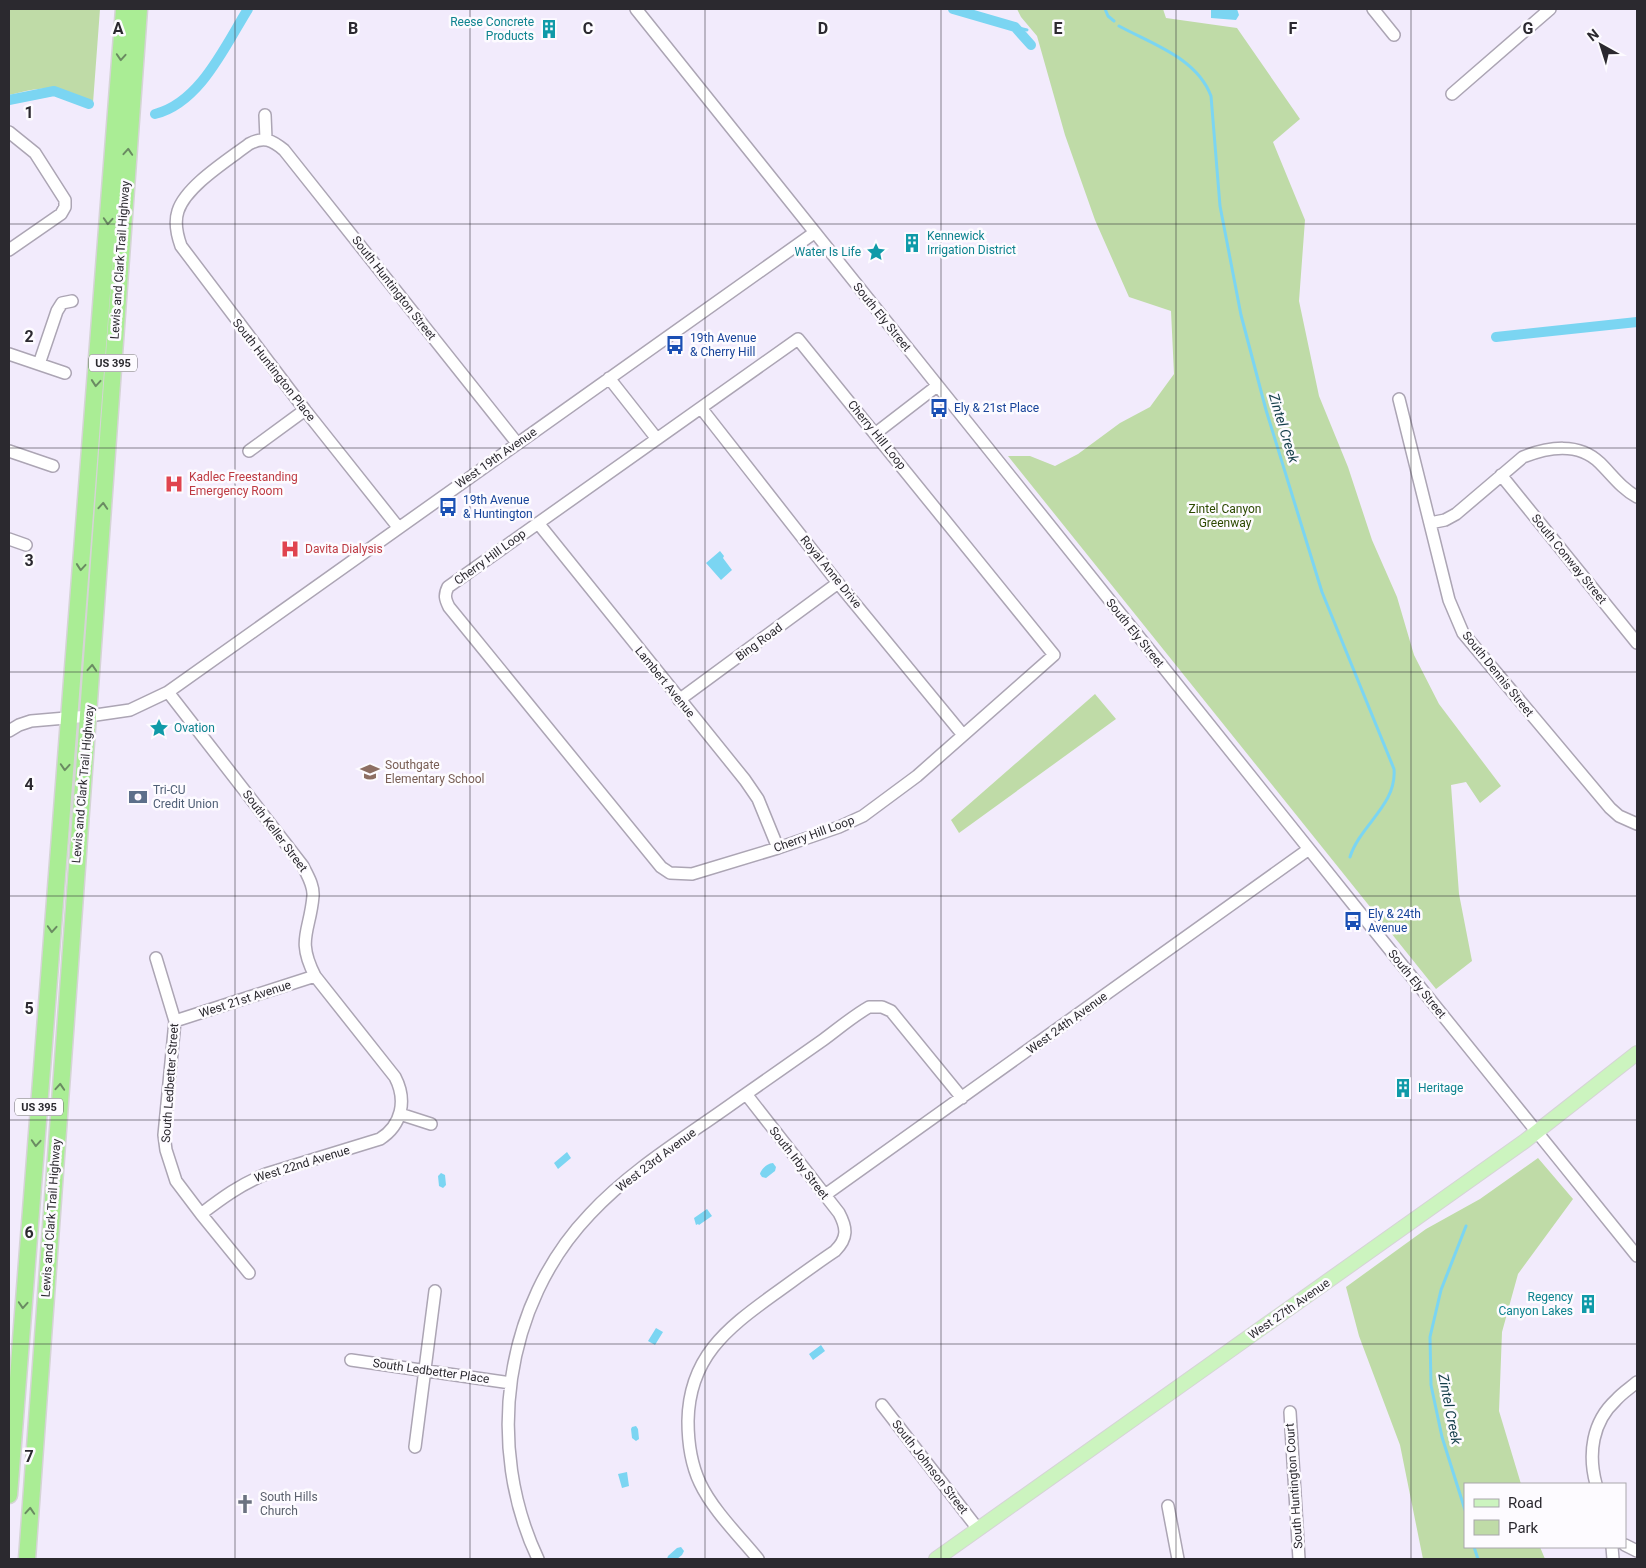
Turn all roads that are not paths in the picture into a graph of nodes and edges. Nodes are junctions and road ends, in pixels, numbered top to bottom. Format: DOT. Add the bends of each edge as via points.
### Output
graph roads {
  1 [pos="124,9"];
  2 [pos="139,9"];
  3 [pos="636,9"];
  4 [pos="1373,9"];
  5 [pos="1550,9"];
  6 [pos="1394,35"];
  7 [pos="1452,94"];
  8 [pos="265,115"];
  9 [pos="9,132"];
  10 [pos="266,139"];
  11 [pos="814,233"];
  12 [pos="9,250"];
  13 [pos="72,301"];
  14 [pos="9,354"];
  15 [pos="39,364"];
  16 [pos="65,373"];
  17 [pos="609,378"];
  18 [pos="937,386"];
  19 [pos="1399,399"];
  20 [pos="701,408"];
  21 [pos="305,410"];
  22 [pos="876,434"];
  23 [pos="657,439"];
  24 [pos="517,443"];
  25 [pos="9,451"];
  26 [pos="249,451"];
  27 [pos="53,466"];
  28 [pos="1501,475"];
  29 [pos="1637,497"];
  30 [pos="538,523"];
  31 [pos="1430,523"];
  32 [pos="398,527"];
  33 [pos="9,539"];
  34 [pos="26,545"];
  35 [pos="838,583"];
  36 [pos="1637,643"];
  37 [pos="168,692"];
  38 [pos="679,700"];
  39 [pos="88,716"];
  40 [pos="69,718"];
  41 [pos="9,731"];
  42 [pos="963,735"];
  43 [pos="1637,824"];
  44 [pos="778,848"];
  45 [pos="1309,850"];
  46 [pos="156,958"];
  47 [pos="315,976"];
  48 [pos="175,1021"];
  49 [pos="1637,1053"];
  50 [pos="746,1094"];
  51 [pos="962,1098"];
  52 [pos="400,1114"];
  53 [pos="431,1124"];
  54 [pos="1536,1132"];
  55 [pos="825,1195"];
  56 [pos="200,1214"];
  57 [pos="1637,1256"];
  58 [pos="249,1273"];
  59 [pos="435,1291"];
  60 [pos="351,1360"];
  61 [pos="425,1371"];
  62 [pos="1637,1382"];
  63 [pos="511,1383"];
  64 [pos="882,1405"];
  65 [pos="1290,1412"];
  66 [pos="415,1447"];
  67 [pos="1596,1483"];
  68 [pos="9,1495"];
  69 [pos="1168,1506"];
  70 [pos="978,1529"];
  71 [pos="27,1559"];
  72 [pos="538,1559"];
  73 [pos="758,1559"];
  74 [pos="936,1559"];
  75 [pos="1178,1559"];
  76 [pos="1299,1559"];
  1 -- 40 [label="highway, Lewis and Clark Trail Highway / US 395, one-way"];
  39 -- 2 [label="highway, Lewis and Clark Trail Highway / US 395, one-way"];
  3 -- 11 [label="street, South Ely Street"];
  4 -- 6 [label="street"];
  5 -- 7 [label="street"];
  8 -- 10 [label="street"];
  9 -- 12 [label="street" via="35,153 66,200 61,214"];
  10 -- 21 [label="street, South Huntington Place" via="249,144 201,181 178,211 177,234 181,246"];
  10 -- 24 [label="street, South Huntington Street" via="284,150"];
  11 -- 17 [label="street, West 19th Avenue"];
  11 -- 18 [label="street, South Ely Street"];
  13 -- 15 [label="street" via="62,304 56,311"];
  14 -- 15 [label="street"];
  15 -- 16 [label="street"];
  17 -- 23 [label="street"];
  17 -- 24 [label="street, West 19th Avenue"];
  18 -- 22 [label="street"];
  18 -- 45 [label="street, South Ely Street"];
  19 -- 31 [label="street, South Dennis Street"];
  20 -- 22 [label="street, Cherry Hill Loop" via="798,339"];
  20 -- 23 [label="street, Cherry Hill Loop"];
  20 -- 35 [label="street, Royal Anne Drive"];
  21 -- 26 [label="street"];
  21 -- 32 [label="street, South Huntington Place"];
  22 -- 42 [label="street, Cherry Hill Loop" via="1054,655"];
  23 -- 30 [label="street, Cherry Hill Loop"];
  24 -- 32 [label="street, West 19th Avenue"];
  25 -- 27 [label="street"];
  28 -- 29 [label="street" via="1523,457 1563,448 1587,453 1620,486"];
  28 -- 31 [label="street" via="1456,514"];
  28 -- 36 [label="street, South Conway Street"];
  30 -- 38 [label="street, Lambert Avenue"];
  30 -- 44 [label="street, Cherry Hill Loop" via="448,587 445,599 449,607 660,867 670,873 692,874"];
  31 -- 43 [label="street, South Dennis Street" via="1449,600 1463,633 1610,808"];
  32 -- 37 [label="street, West 19th Avenue"];
  33 -- 34 [label="street"];
  35 -- 38 [label="street, Bing Road"];
  35 -- 42 [label="street, Royal Anne Drive"];
  37 -- 39 [label="street, West 19th Avenue" via="130,710"];
  37 -- 47 [label="street, South Keller Street" via="303,866 313,894 305,952"];
  38 -- 44 [label="street, Lambert Avenue" via="752,789"];
  39 -- 40 [label="street, West 19th Avenue"];
  71 -- 39 [label="highway, Lewis and Clark Trail Highway / US 395, one-way"];
  40 -- 41 [label="street, West 19th Avenue" via="32,721"];
  40 -- 68 [label="highway, Lewis and Clark Trail Highway / US 395, one-way"];
  42 -- 44 [label="street, Cherry Hill Loop" via="918,776 863,816 839,828"];
  45 -- 51 [label="street, West 24th Avenue"];
  45 -- 54 [label="street, South Ely Street"];
  46 -- 48 [label="street, South Ledbetter Street"];
  47 -- 48 [label="street, West 21st Avenue"];
  47 -- 52 [label="street, South Keller Street" via="395,1077 401,1092"];
  48 -- 56 [label="street, South Ledbetter Street" via="164,1135 176,1180"];
  49 -- 54 [label="main road, West 27th Avenue"];
  50 -- 51 [label="street, West 23rd Avenue" via="862,1011 882,1007 895,1015"];
  50 -- 55 [label="street, South Irby Street"];
  50 -- 63 [label="street, West 23rd Avenue" via="636,1172 576,1230 532,1303 519,1342"];
  51 -- 55 [label="street, West 24th Avenue"];
  52 -- 53 [label="street"];
  52 -- 56 [label="street, West 22nd Avenue" via="393,1127 380,1139 247,1181"];
  54 -- 57 [label="street, South Ely Street"];
  54 -- 70 [label="main road, West 27th Avenue"];
  55 -- 73 [label="street, South Irby Street" via="842,1219 846,1230 844,1240 835,1251 743,1316 723,1334 707,1354 694,1381 689,1406 688,1440 701,1485"];
  56 -- 58 [label="street, South Ledbetter Street"];
  59 -- 61 [label="street"];
  60 -- 61 [label="street, South Ledbetter Place"];
  61 -- 63 [label="street, South Ledbetter Place"];
  61 -- 66 [label="street"];
  62 -- 67 [label="street" via="1615,1400 1599,1423 1592,1452"];
  63 -- 72 [label="street" via="508,1441 513,1480 521,1516"];
  64 -- 70 [label="street, South Johnson Street"];
  65 -- 76 [label="street, South Huntington Court"];
  69 -- 75 [label="street"];
  70 -- 74 [label="main road, West 27th Avenue"];
}
